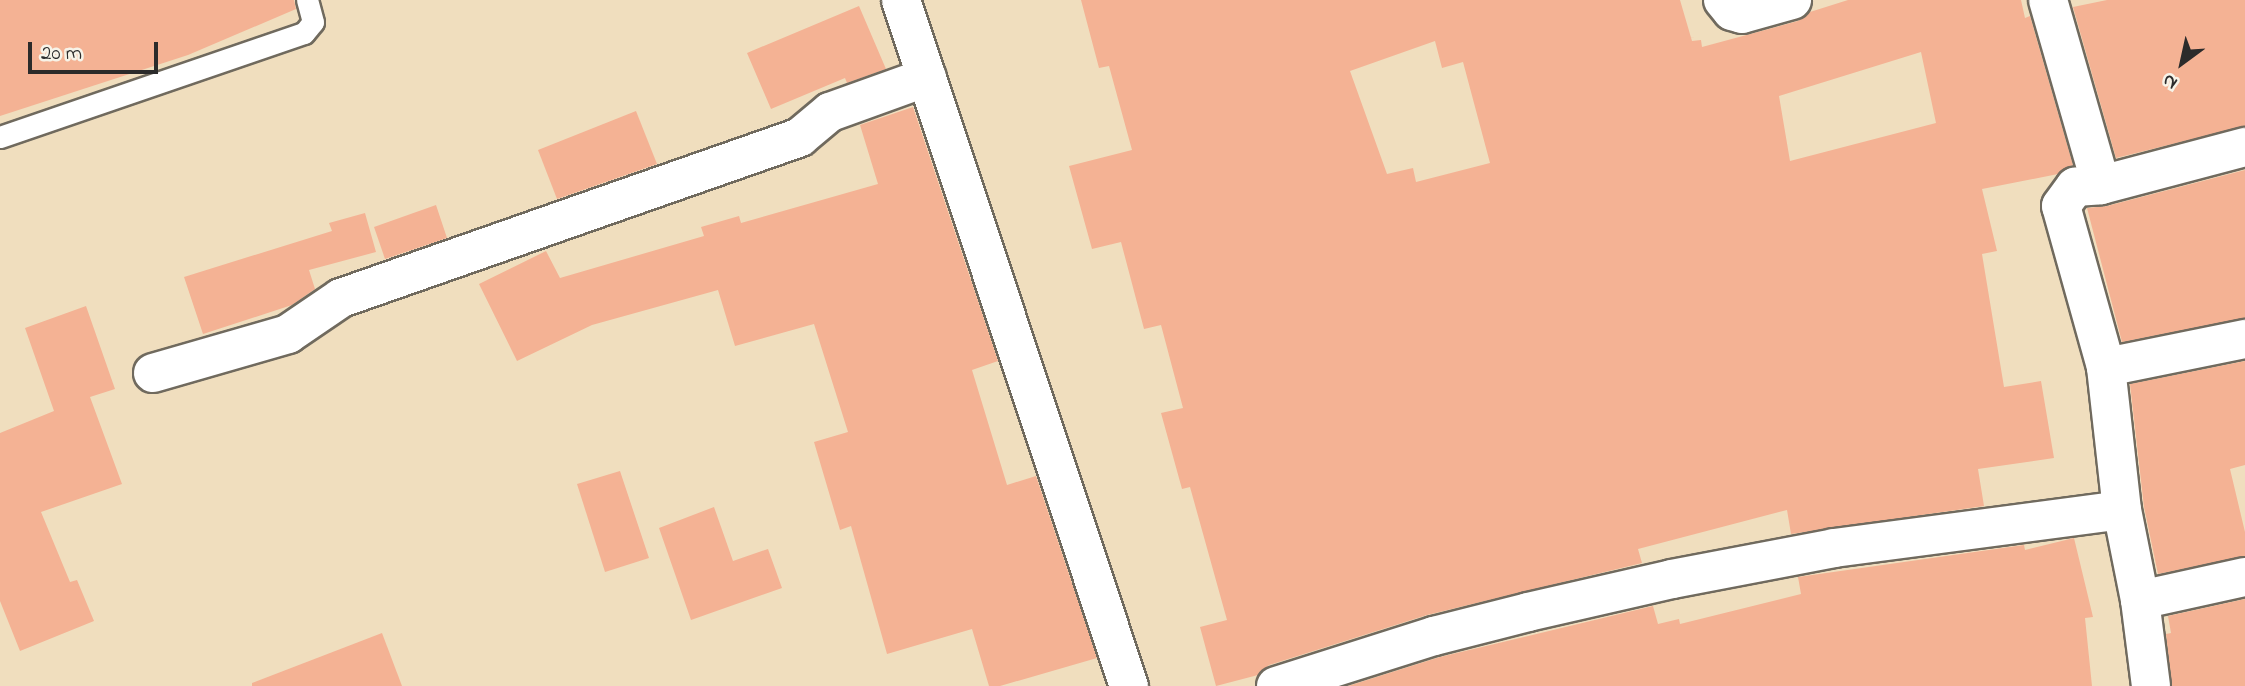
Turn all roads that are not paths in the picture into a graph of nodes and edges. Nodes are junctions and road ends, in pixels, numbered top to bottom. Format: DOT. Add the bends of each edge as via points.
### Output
graph roads {
  1 [pos="307,0"];
  2 [pos="901,0"];
  3 [pos="1723,0"];
  4 [pos="1792,0"];
  5 [pos="2048,0"];
  6 [pos="927,77"];
  7 [pos="0,138"];
  8 [pos="2245,147"];
  9 [pos="2101,185"];
  10 [pos="2245,339"];
  11 [pos="2106,367"];
  12 [pos="153,373"];
  13 [pos="2122,510"];
  14 [pos="2245,577"];
  15 [pos="2140,600"];
  16 [pos="1129,686"];
  17 [pos="1276,686"];
  18 [pos="2151,686"];
  1 -- 7 [label="lane" via="313,22 304,33"];
  2 -- 6 [label="street"];
  3 -- 4 [label="street" via="1732,11 1742,14"];
  5 -- 9 [label="street"];
  6 -- 12 [label="street" via="830,112 800,137 341,298 288,334"];
  6 -- 16 [label="street"];
  8 -- 9 [label="street"];
  9 -- 11 [label="street" via="2075,187 2061,206"];
  10 -- 11 [label="street"];
  11 -- 13 [label="street"];
  13 -- 15 [label="street"];
  13 -- 17 [label="street" via="1834,548 1672,579 1461,629"];
  14 -- 15 [label="street"];
  15 -- 18 [label="street"];
}
